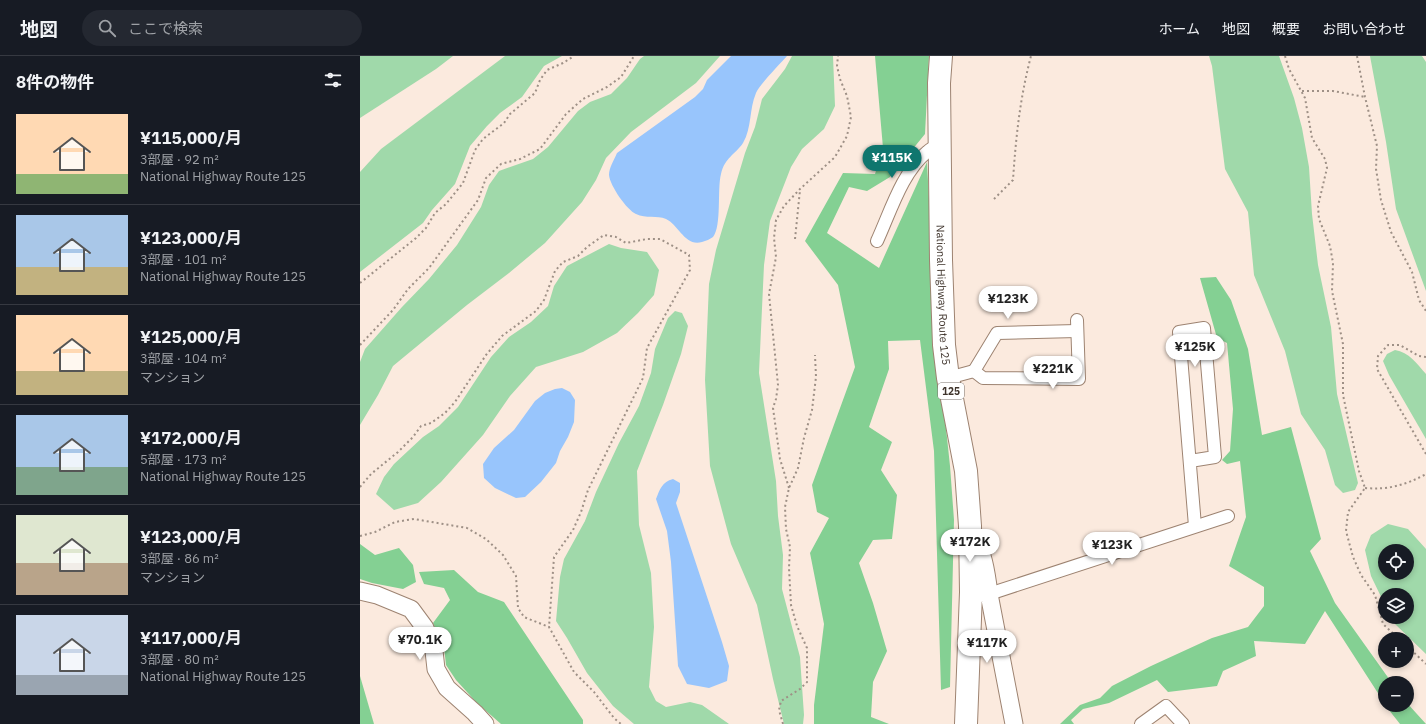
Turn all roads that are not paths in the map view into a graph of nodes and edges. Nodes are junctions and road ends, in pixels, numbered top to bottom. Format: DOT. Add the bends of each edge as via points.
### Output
graph roads {
  1 [pos="941,56"];
  2 [pos="940,143"];
  3 [pos="877,241"];
  4 [pos="974,371"];
  5 [pos="948,378"];
  6 [pos="1190,461"];
  7 [pos="1228,516"];
  8 [pos="1195,526"];
  9 [pos="360,591"];
  10 [pos="980,593"];
  11 [pos="1144,723"];
  12 [pos="485,724"];
  13 [pos="966,724"];
  14 [pos="1014,724"];
  15 [pos="1183,724"];
  1 -- 2 [label="highway, National Highway Route 125 / 125"];
  2 -- 3 [label="street" via="926,152 913,168 899,191"];
  2 -- 5 [label="highway, National Highway Route 125 / 125" via="942,316"];
  4 -- 4 [label="street" via="996,333 1077,325 1079,379 983,378"];
  4 -- 5 [label="street"];
  5 -- 10 [label="highway, National Highway Route 125 / 125" via="966,471 970,526"];
  6 -- 6 [label="street" via="1180,332 1204,328 1215,457"];
  6 -- 8 [label="street"];
  7 -- 8 [label="street"];
  8 -- 10 [label="street"];
  9 -- 12 [label="street" via="377,595 411,610 425,628 434,651 436,669 447,688"];
  10 -- 13 [label="highway, National Highway Route 125 / 125"];
  10 -- 14 [label="street"];
  11 -- 15 [label="street" via="1166,706"];
}
